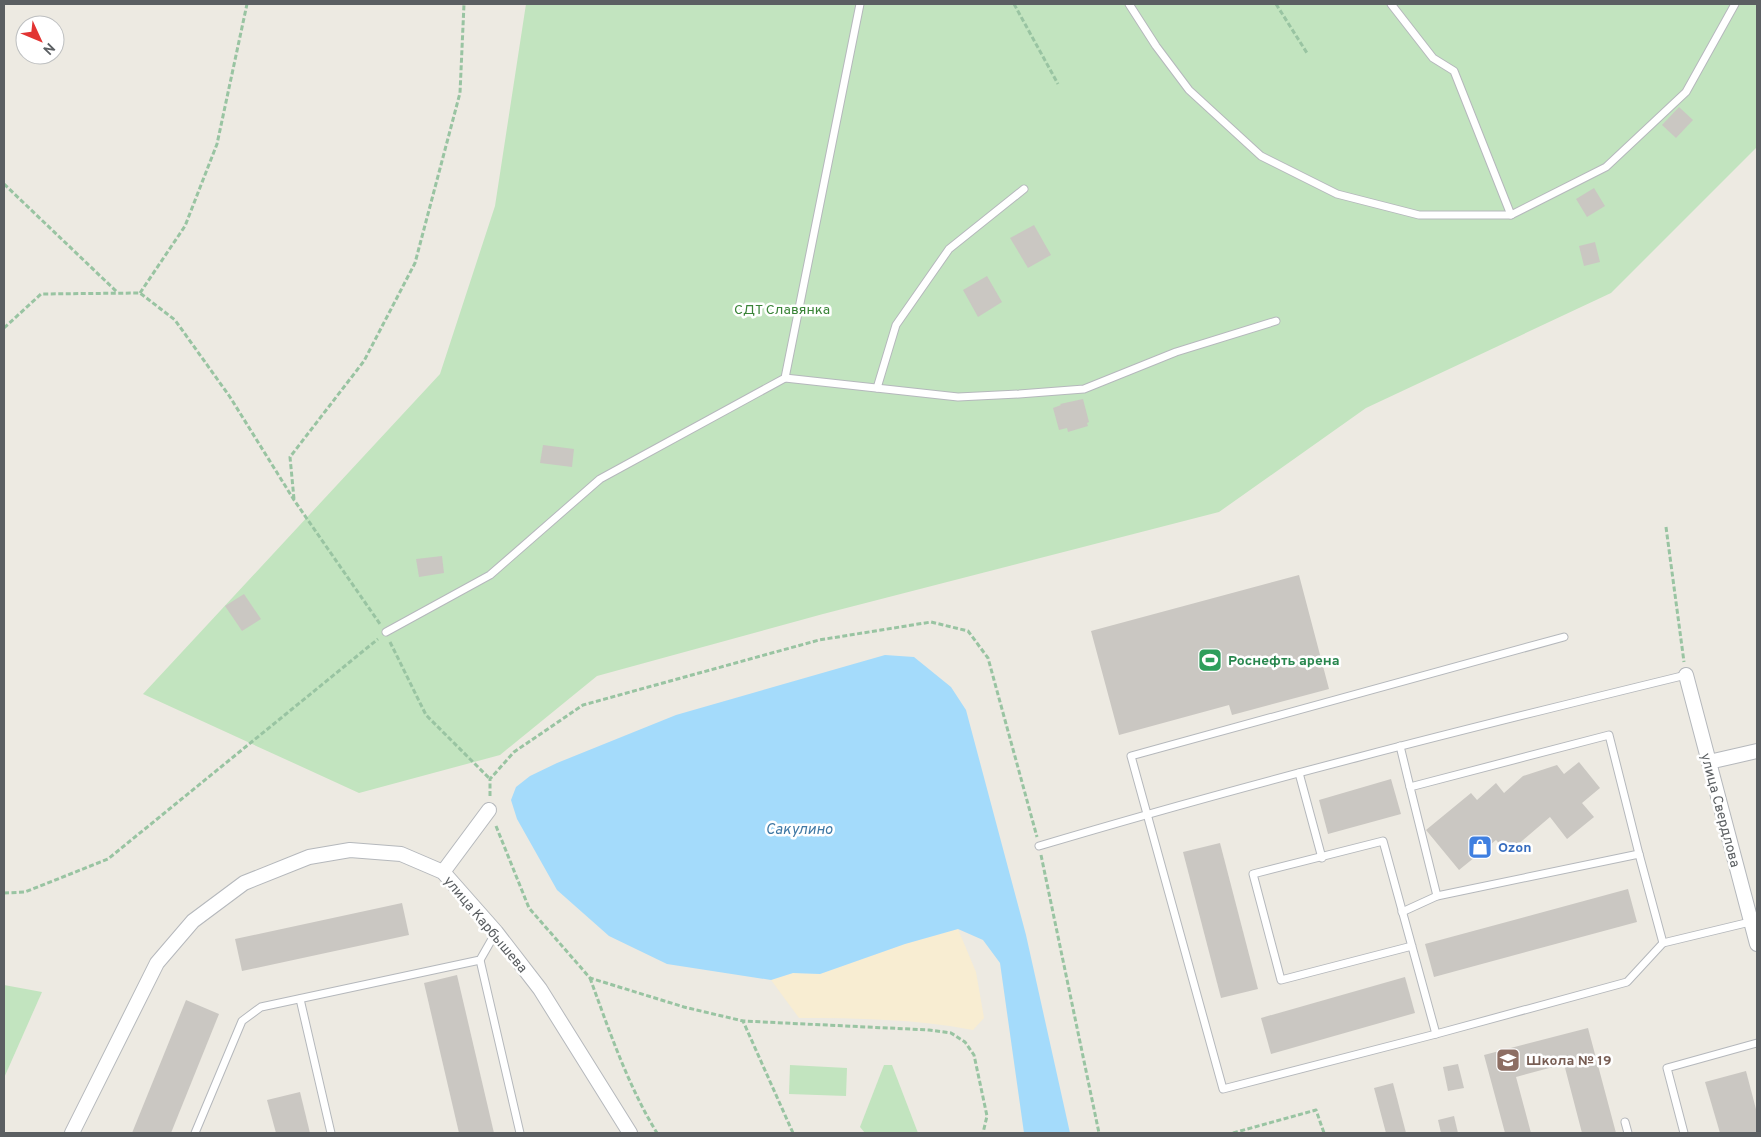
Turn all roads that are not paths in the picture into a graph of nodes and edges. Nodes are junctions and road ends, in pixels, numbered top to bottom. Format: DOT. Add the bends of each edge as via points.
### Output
graph roads {
  1 [pos="860,4"];
  2 [pos="1129,4"];
  3 [pos="1391,4"];
  4 [pos="1735,4"];
  5 [pos="1024,189"];
  6 [pos="1511,216"];
  7 [pos="1276,321"];
  8 [pos="785,378"];
  9 [pos="877,388"];
  10 [pos="386,632"];
  11 [pos="1564,637"];
  12 [pos="1686,675"];
  13 [pos="1400,746"];
  14 [pos="1757,751"];
  15 [pos="1709,762"];
  16 [pos="1299,773"];
  17 [pos="1410,787"];
  18 [pos="489,810"];
  19 [pos="1146,814"];
  20 [pos="1039,846"];
  21 [pos="1639,854"];
  22 [pos="1322,858"];
  23 [pos="443,872"];
  24 [pos="1437,896"];
  25 [pos="1402,912"];
  26 [pos="1750,922"];
  27 [pos="496,932"];
  28 [pos="1662,944"];
  29 [pos="1757,944"];
  30 [pos="1412,946"];
  31 [pos="480,960"];
  32 [pos="300,999"];
  33 [pos="1436,1034"];
  34 [pos="1757,1043"];
  35 [pos="1625,1122"];
  36 [pos="72,1133"];
  37 [pos="195,1133"];
  38 [pos="331,1133"];
  39 [pos="520,1133"];
  40 [pos="630,1133"];
  41 [pos="1628,1133"];
  42 [pos="1684,1133"];
  1 -- 8 [label="lane"];
  2 -- 6 [label="lane" via="1189,90 1260,156 1337,194 1419,215"];
  3 -- 6 [label="lane" via="1433,58 1454,71"];
  4 -- 6 [label="lane" via="1686,92 1606,167"];
  5 -- 9 [label="lane" via="949,249 896,325"];
  7 -- 9 [label="lane" via="1176,352 1084,388 958,397"];
  8 -- 9 [label="lane"];
  8 -- 10 [label="lane" via="600,480 490,575"];
  11 -- 19 [label="lane" via="1130,756"];
  12 -- 13 [label="lane"];
  12 -- 15 [label="street, улица Свердлова"];
  13 -- 16 [label="lane"];
  13 -- 17 [label="lane"];
  14 -- 15 [label="street"];
  15 -- 26 [label="street, улица Свердлова"];
  16 -- 19 [label="lane"];
  16 -- 22 [label="lane"];
  17 -- 21 [label="lane" via="1608,735"];
  17 -- 24 [label="lane"];
  18 -- 23 [label="street"];
  19 -- 20 [label="lane"];
  19 -- 33 [label="lane" via="1224,1089"];
  21 -- 24 [label="lane"];
  21 -- 28 [label="lane"];
  22 -- 25 [label="lane" via="1383,841"];
  22 -- 30 [label="lane" via="1253,874 1281,980"];
  23 -- 27 [label="street, улица Карбышева"];
  23 -- 36 [label="street, улица Карбышева" via="400,854 350,850 309,857 244,883 193,921 157,963"];
  24 -- 25 [label="lane"];
  25 -- 30 [label="lane"];
  26 -- 28 [label="lane"];
  26 -- 29 [label="street, улица Свердлова"];
  27 -- 31 [label="lane"];
  27 -- 40 [label="street, улица Карбышева" via="540,989"];
  28 -- 33 [label="lane" via="1627,982"];
  30 -- 33 [label="lane"];
  31 -- 32 [label="lane"];
  31 -- 39 [label="lane"];
  32 -- 37 [label="lane" via="261,1007 242,1021"];
  32 -- 38 [label="lane"];
  34 -- 42 [label="lane" via="1667,1068"];
  35 -- 41 [label="lane"];
}
